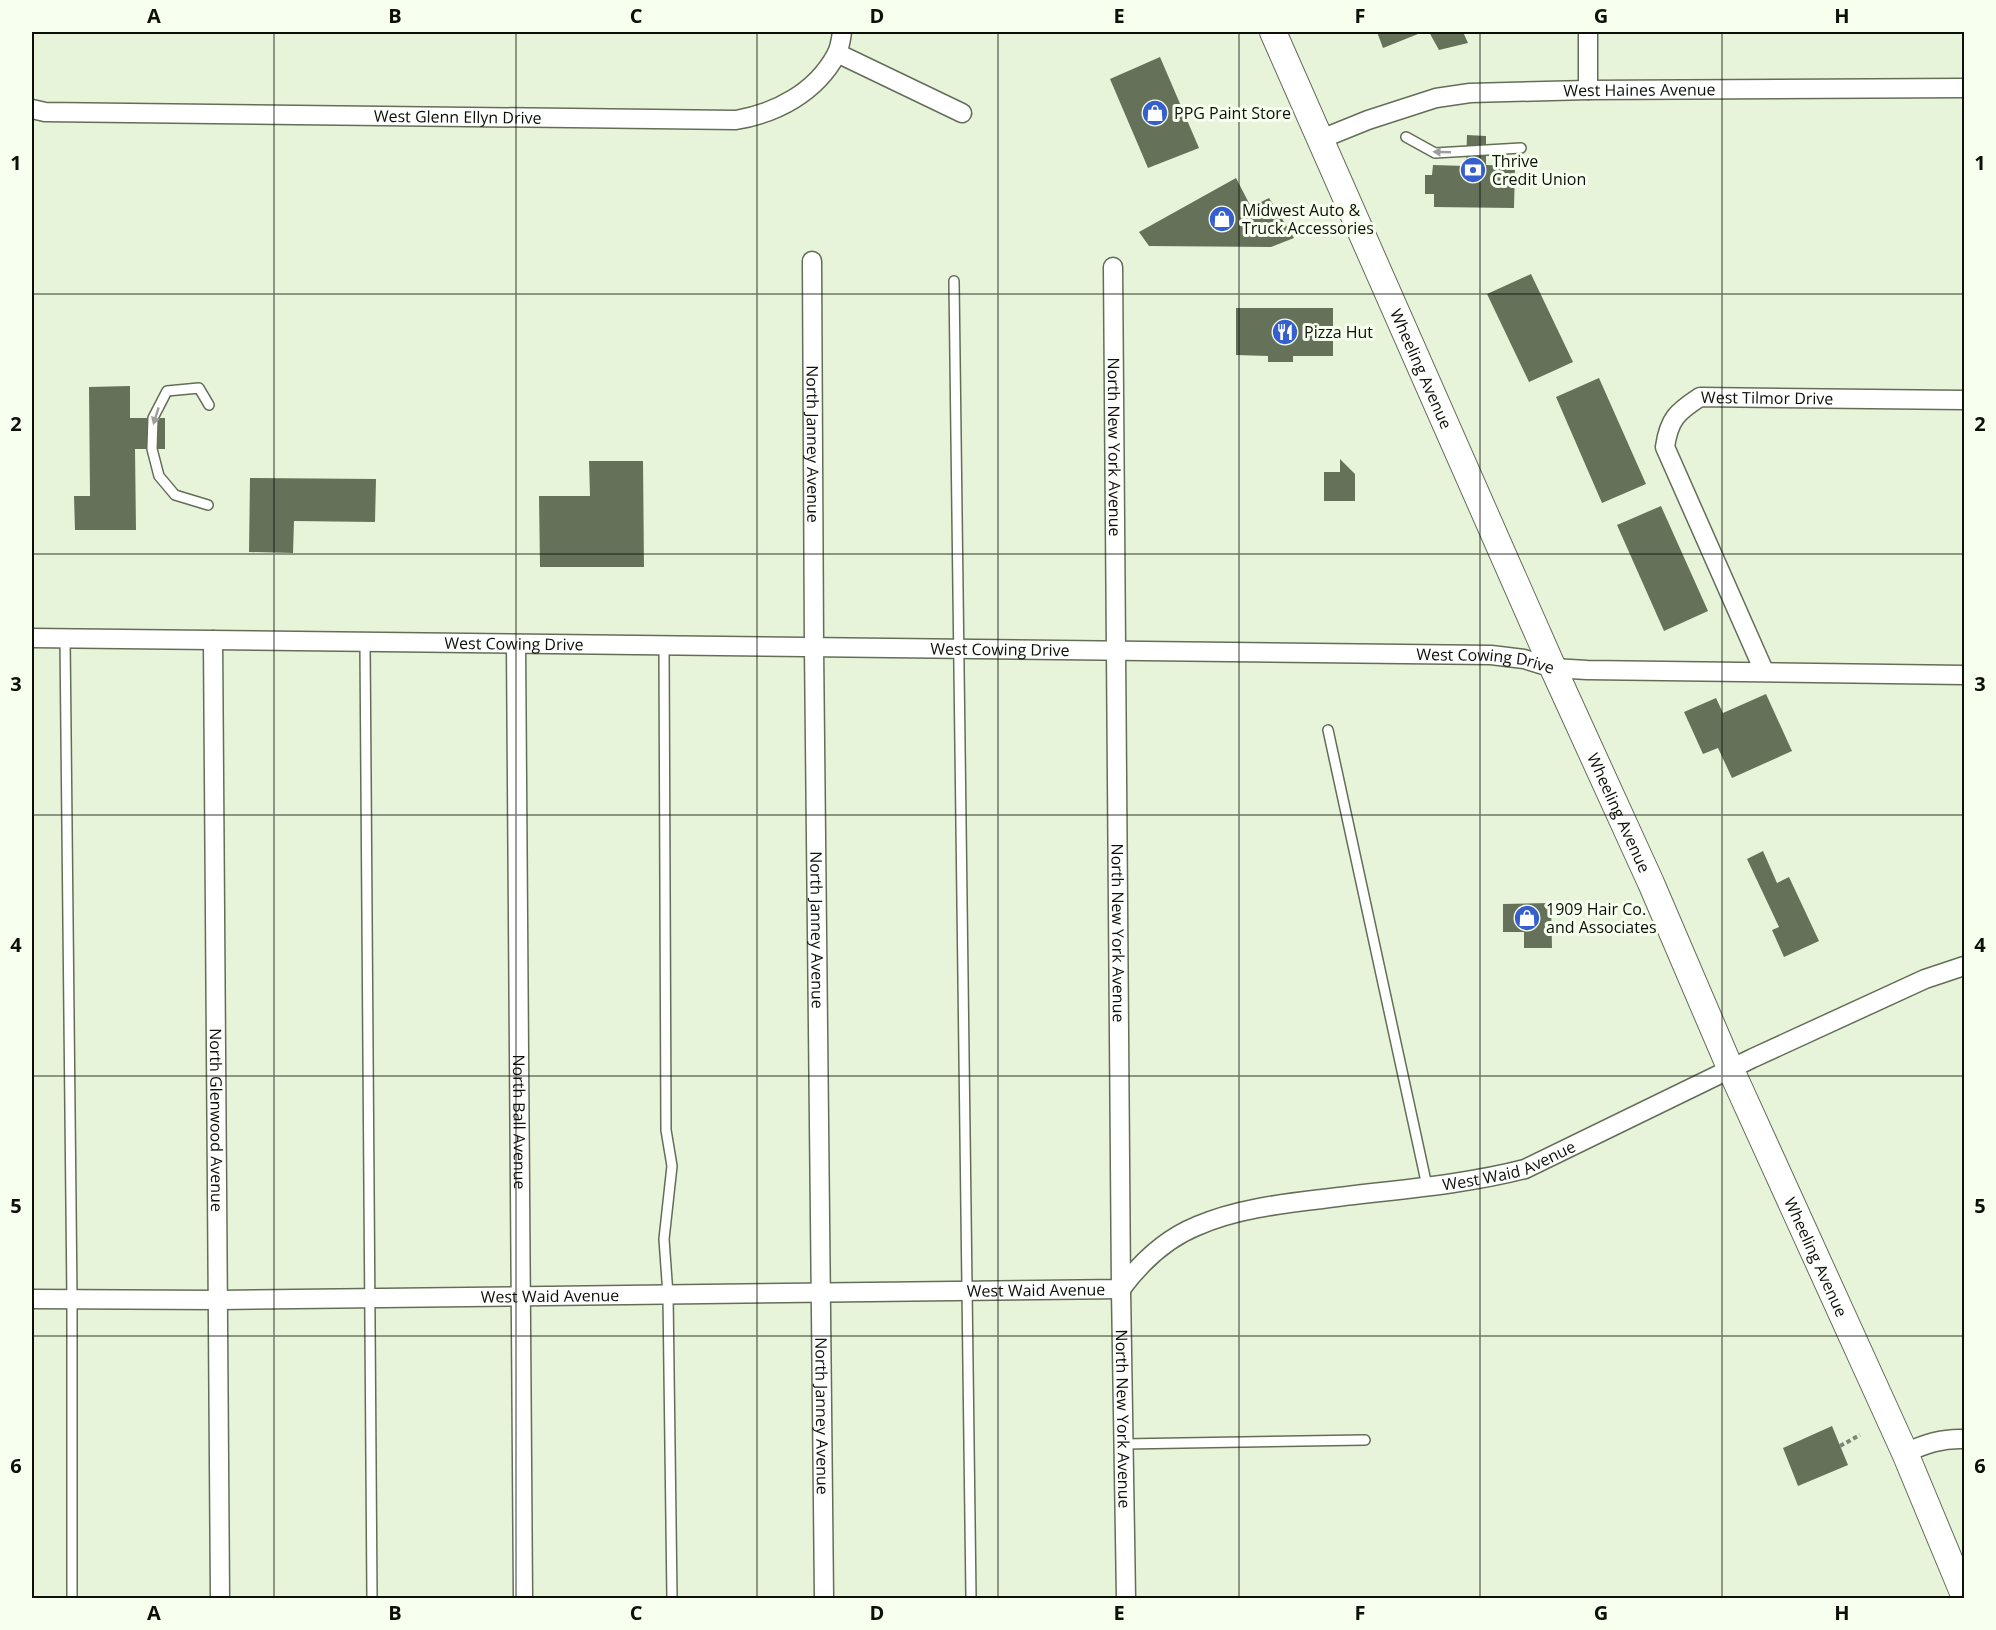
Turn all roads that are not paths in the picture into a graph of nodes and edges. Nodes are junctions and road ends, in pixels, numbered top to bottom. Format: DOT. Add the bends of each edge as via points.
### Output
graph roads {
  1 [pos="842,32"];
  2 [pos="1273,32"];
  3 [pos="1588,32"];
  4 [pos="837,53"];
  5 [pos="1965,88"];
  6 [pos="1588,90"];
  7 [pos="32,108"];
  8 [pos="962,113"];
  9 [pos="1406,137"];
  10 [pos="1321,139"];
  11 [pos="1521,148"];
  12 [pos="812,261"];
  13 [pos="1113,267"];
  14 [pos="954,281"];
  15 [pos="1965,399"];
  16 [pos="209,405"];
  17 [pos="208,505"];
  18 [pos="32,638"];
  19 [pos="65,638"];
  20 [pos="213,640"];
  21 [pos="364,643"];
  22 [pos="516,645"];
  23 [pos="664,646"];
  24 [pos="813,647"];
  25 [pos="961,649"];
  26 [pos="1117,651"];
  27 [pos="1553,668"];
  28 [pos="1764,671"];
  29 [pos="1965,675"];
  30 [pos="1328,730"];
  31 [pos="1965,966"];
  32 [pos="1731,1070"];
  33 [pos="1427,1186"];
  34 [pos="1120,1289"];
  35 [pos="965,1292"];
  36 [pos="820,1294"];
  37 [pos="520,1295"];
  38 [pos="668,1295"];
  39 [pos="369,1298"];
  40 [pos="32,1299"];
  41 [pos="72,1300"];
  42 [pos="218,1300"];
  43 [pos="1965,1439"];
  44 [pos="1365,1440"];
  45 [pos="1123,1444"];
  46 [pos="1905,1454"];
  47 [pos="1965,1595"];
  48 [pos="72,1599"];
  49 [pos="220,1599"];
  50 [pos="372,1599"];
  51 [pos="523,1599"];
  52 [pos="672,1599"];
  53 [pos="824,1599"];
  54 [pos="971,1599"];
  55 [pos="1126,1599"];
  1 -- 4 [label="street, West Glenn Ellyn Drive"];
  2 -- 10 [label="main road, Wheeling Avenue"];
  3 -- 6 [label="street"];
  4 -- 7 [label="street, West Glenn Ellyn Drive" via="810,87 787,104 736,120 45,112"];
  4 -- 8 [label="street"];
  5 -- 6 [label="street, West Haines Avenue"];
  6 -- 10 [label="street, West Haines Avenue" via="1500,91 1436,98"];
  11 -- 9 [label="lane, one-way" via="1435,153"];
  10 -- 27 [label="main road, Wheeling Avenue"];
  12 -- 24 [label="street, North Janney Avenue"];
  13 -- 26 [label="street, North New York Avenue"];
  14 -- 25 [label="lane"];
  15 -- 28 [label="street, West Tilmor Drive" via="1700,397 1671,421 1665,447"];
  16 -- 17 [label="lane, one-way" via="199,388 167,391 153,418 152,449 159,476 175,495"];
  18 -- 19 [label="street, West Cowing Drive"];
  19 -- 20 [label="street, West Cowing Drive"];
  19 -- 41 [label="lane"];
  20 -- 21 [label="street, West Cowing Drive"];
  20 -- 42 [label="street, North Glenwood Avenue"];
  21 -- 22 [label="street, West Cowing Drive"];
  21 -- 39 [label="lane"];
  22 -- 23 [label="street, West Cowing Drive"];
  22 -- 37 [label="street, North Ball Avenue"];
  23 -- 24 [label="street, West Cowing Drive"];
  23 -- 38 [label="lane" via="666,1130 672,1166 664,1239"];
  24 -- 25 [label="street, West Cowing Drive"];
  24 -- 36 [label="street, North Janney Avenue"];
  25 -- 26 [label="street, West Cowing Drive"];
  25 -- 35 [label="lane"];
  26 -- 27 [label="street, West Cowing Drive" via="1491,655"];
  26 -- 34 [label="street, North New York Avenue"];
  27 -- 28 [label="street, West Cowing Drive"];
  27 -- 32 [label="main road, Wheeling Avenue"];
  28 -- 29 [label="street, West Cowing Drive"];
  30 -- 33 [label="lane"];
  31 -- 32 [label="street, West Waid Avenue" via="1925,979"];
  32 -- 33 [label="street, West Waid Avenue" via="1525,1169 1491,1178"];
  32 -- 46 [label="main road, Wheeling Avenue"];
  33 -- 34 [label="street, West Waid Avenue" via="1286,1203 1246,1210 1197,1226 1154,1251"];
  34 -- 35 [label="street, West Waid Avenue"];
  34 -- 45 [label="street, North New York Avenue"];
  35 -- 36 [label="street, West Waid Avenue"];
  35 -- 54 [label="lane"];
  36 -- 38 [label="street, West Waid Avenue"];
  36 -- 53 [label="street, North Janney Avenue"];
  37 -- 38 [label="street, West Waid Avenue"];
  37 -- 39 [label="street, West Waid Avenue"];
  37 -- 51 [label="street, North Ball Avenue"];
  38 -- 52 [label="lane"];
  39 -- 42 [label="street, West Waid Avenue"];
  39 -- 50 [label="lane"];
  40 -- 41 [label="street, West Waid Avenue"];
  41 -- 42 [label="street, West Waid Avenue"];
  41 -- 48 [label="lane"];
  42 -- 49 [label="street, North Glenwood Avenue"];
  43 -- 46 [label="street" via="1947,1438"];
  44 -- 45 [label="lane"];
  45 -- 55 [label="street, North New York Avenue"];
  46 -- 47 [label="main road, Wheeling Avenue"];
}
